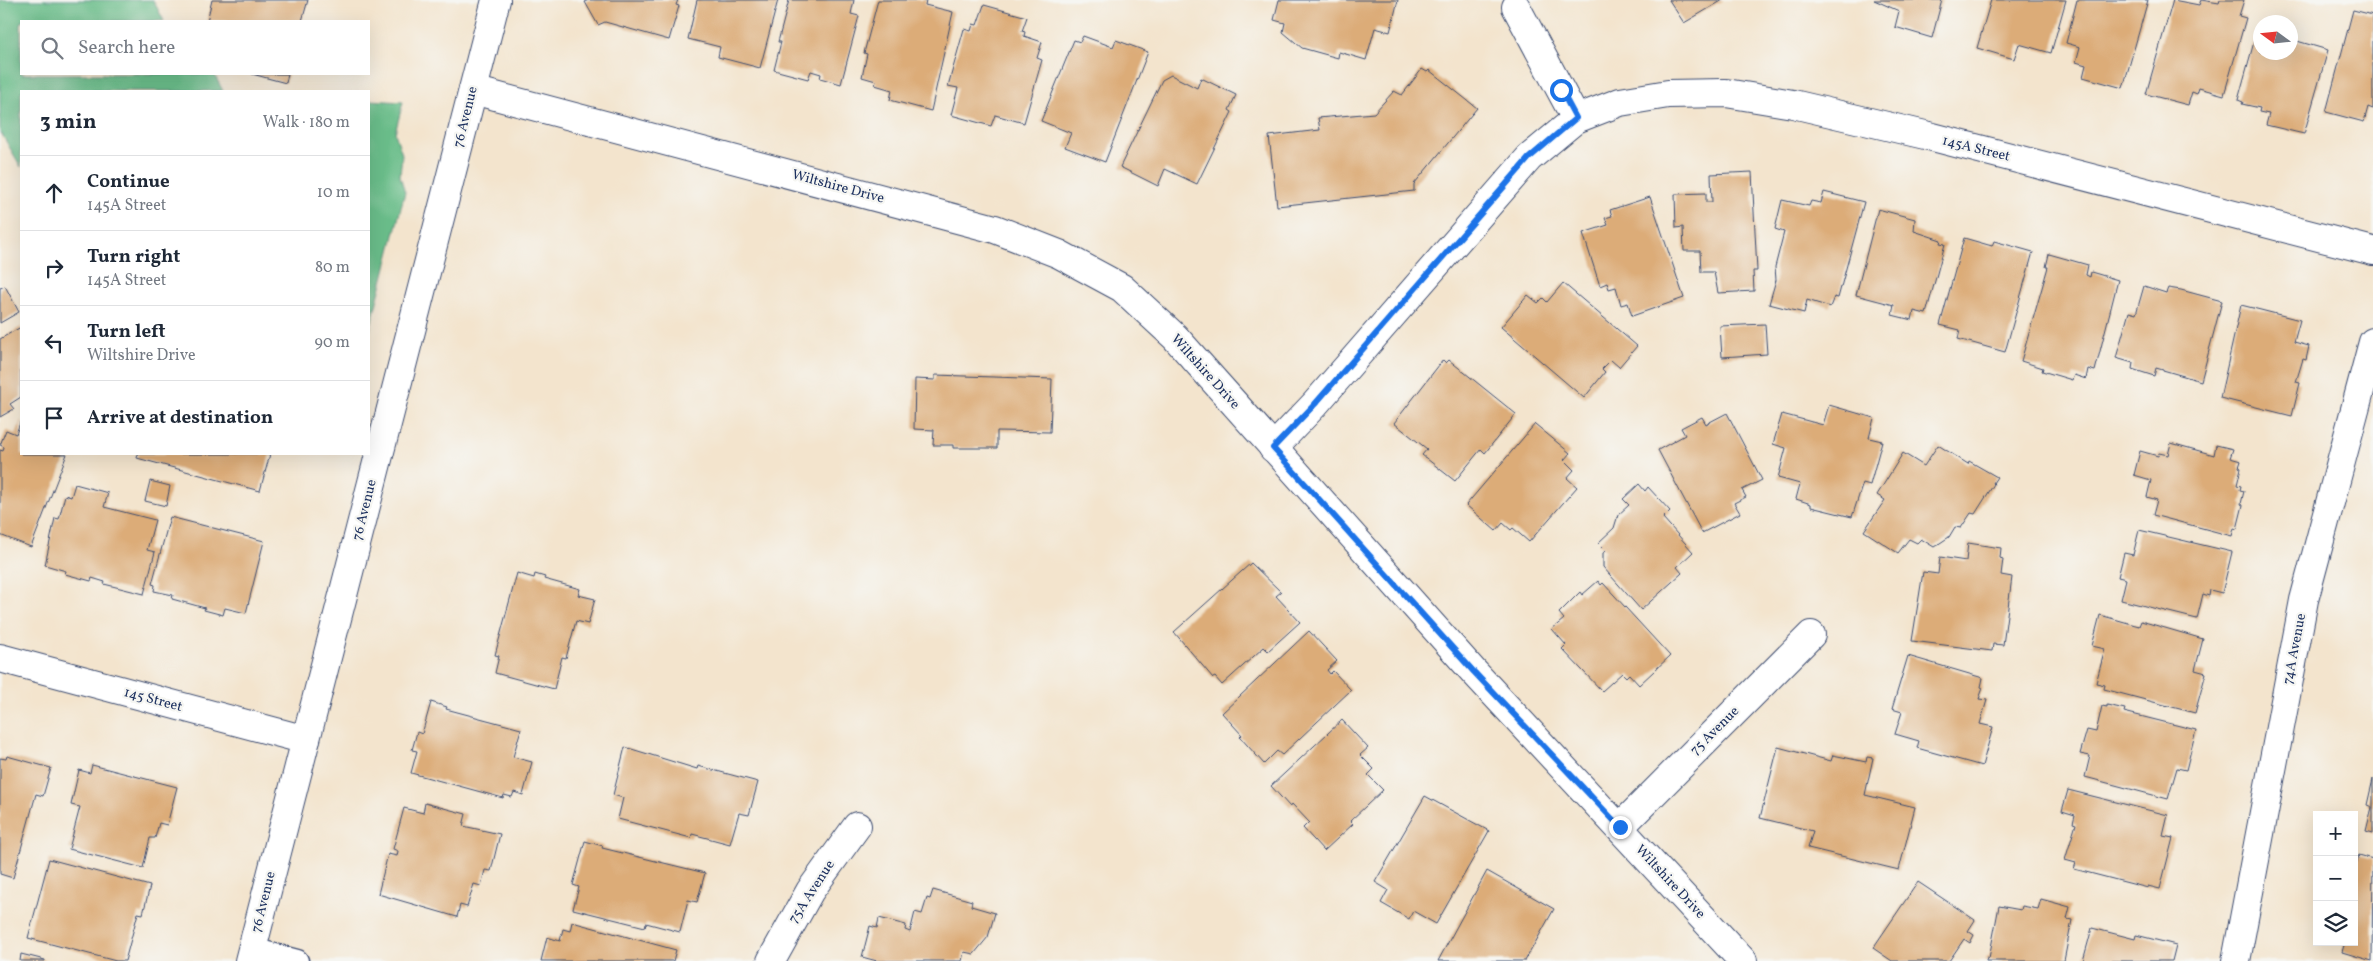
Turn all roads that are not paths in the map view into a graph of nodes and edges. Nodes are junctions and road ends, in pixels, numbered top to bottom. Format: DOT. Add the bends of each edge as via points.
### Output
graph roads {
  1 [pos="496,0"];
  2 [pos="1516,7"];
  3 [pos="473,90"];
  4 [pos="1576,118"];
  5 [pos="2373,251"];
  6 [pos="2373,342"];
  7 [pos="1273,448"];
  8 [pos="1811,635"];
  9 [pos="0,658"];
  10 [pos="306,740"];
  11 [pos="857,826"];
  12 [pos="1620,827"];
  13 [pos="250,955"];
  14 [pos="297,961"];
  15 [pos="771,961"];
  16 [pos="1743,961"];
  17 [pos="2236,961"];
  1 -- 3 [label="street, 76 Avenue"];
  2 -- 4 [label="street"];
  3 -- 7 [label="street, Wiltshire Drive" via="995,229 1059,254 1122,288 1175,337"];
  3 -- 10 [label="street, 76 Avenue"];
  4 -- 5 [label="street, 145A Street" via="1620,102 1668,94 1726,93 1784,102"];
  4 -- 7 [label="street, 145A Street" via="1529,158"];
  6 -- 17 [label="street, 74A Avenue" via="2304,600"];
  7 -- 12 [label="street, Wiltshire Drive" via="1474,672"];
  8 -- 12 [label="street, 75 Avenue"];
  9 -- 10 [label="street, 145 Street"];
  10 -- 13 [label="street, 76 Avenue"];
  11 -- 15 [label="street, 75A Avenue" via="810,891"];
  12 -- 16 [label="street, Wiltshire Drive"];
  13 -- 14 [label="lane"];
}
